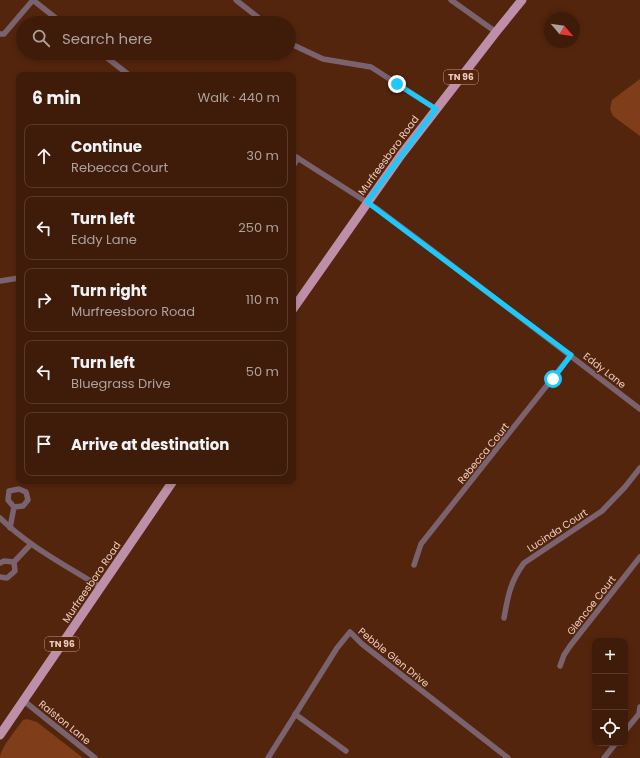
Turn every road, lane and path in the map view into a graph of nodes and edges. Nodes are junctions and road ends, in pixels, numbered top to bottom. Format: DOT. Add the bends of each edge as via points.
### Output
graph roads {
  1 [pos="33,0"];
  2 [pos="236,0"];
  3 [pos="451,0"];
  4 [pos="522,0"];
  5 [pos="19,16"];
  6 [pos="53,16"];
  7 [pos="256,16"];
  8 [pos="16,20"];
  9 [pos="496,32"];
  10 [pos="0,34"];
  11 [pos="296,46"];
  12 [pos="110,60"];
  13 [pos="125,72"];
  14 [pos="436,109"];
  15 [pos="296,158"];
  16 [pos="367,202"];
  17 [pos="16,278"];
  18 [pos="0,281"];
  19 [pos="296,305"];
  20 [pos="571,355"];
  21 [pos="640,409"];
  22 [pos="640,468"];
  23 [pos="171,484"];
  24 [pos="14,507"];
  25 [pos="0,518"];
  26 [pos="10,528"];
  27 [pos="31,544"];
  28 [pos="640,557"];
  29 [pos="14,562"];
  30 [pos="0,563"];
  31 [pos="414,564"];
  32 [pos="0,577"];
  33 [pos="100,587"];
  34 [pos="504,618"];
  35 [pos="560,666"];
  36 [pos="24,700"];
  37 [pos="640,707"];
  38 [pos="295,714"];
  39 [pos="628,727"];
  40 [pos="0,735"];
  41 [pos="614,746"];
  42 [pos="346,751"];
  43 [pos="95,758"];
  44 [pos="268,758"];
  45 [pos="508,758"];
  46 [pos="604,758"];
  1 -- 5 [label="street"];
  1 -- 6 [label="street"];
  2 -- 7 [label="street"];
  3 -- 9 [label="street"];
  4 -- 9 [label="main road, Murfreesboro Road / TN 96"];
  8 -- 10 [label="street" via="4,34"];
  9 -- 14 [label="main road, Murfreesboro Road / TN 96"];
  11 -- 14 [label="street" via="323,59 371,67"];
  12 -- 13 [label="street"];
  14 -- 16 [label="main road, Murfreesboro Road / TN 96"];
  15 -- 16 [label="street, Eddy Lane"];
  16 -- 19 [label="main road, Murfreesboro Road / TN 96"];
  16 -- 20 [label="street, Eddy Lane"];
  17 -- 18 [label="street"];
  20 -- 21 [label="street, Eddy Lane"];
  20 -- 31 [label="street, Rebecca Court" via="421,544"];
  22 -- 34 [label="street, Lucinda Court" via="602,511 524,563 510,585"];
  23 -- 33 [label="main road, Murfreesboro Road / TN 96"];
  24 -- 26 [label="street"];
  25 -- 26 [label="street"];
  26 -- 27 [label="street"];
  27 -- 29 [label="street"];
  27 -- 33 [label="street"];
  28 -- 35 [label="street, Glencoe Court" via="570,646"];
  29 -- 30 [label="street" via="4,560"];
  29 -- 32 [label="street" via="15,571 7,578"];
  33 -- 36 [label="main road, Murfreesboro Road / TN 96"];
  36 -- 40 [label="main road, Murfreesboro Road / TN 96"];
  36 -- 43 [label="street, Ralston Lane"];
  37 -- 39 [label="street" via="639,714"];
  38 -- 42 [label="street"];
  38 -- 44 [label="street, Pebble Glen Drive"];
  38 -- 45 [label="street, Pebble Glen Drive" via="350,632"];
  41 -- 46 [label="street"];
}
